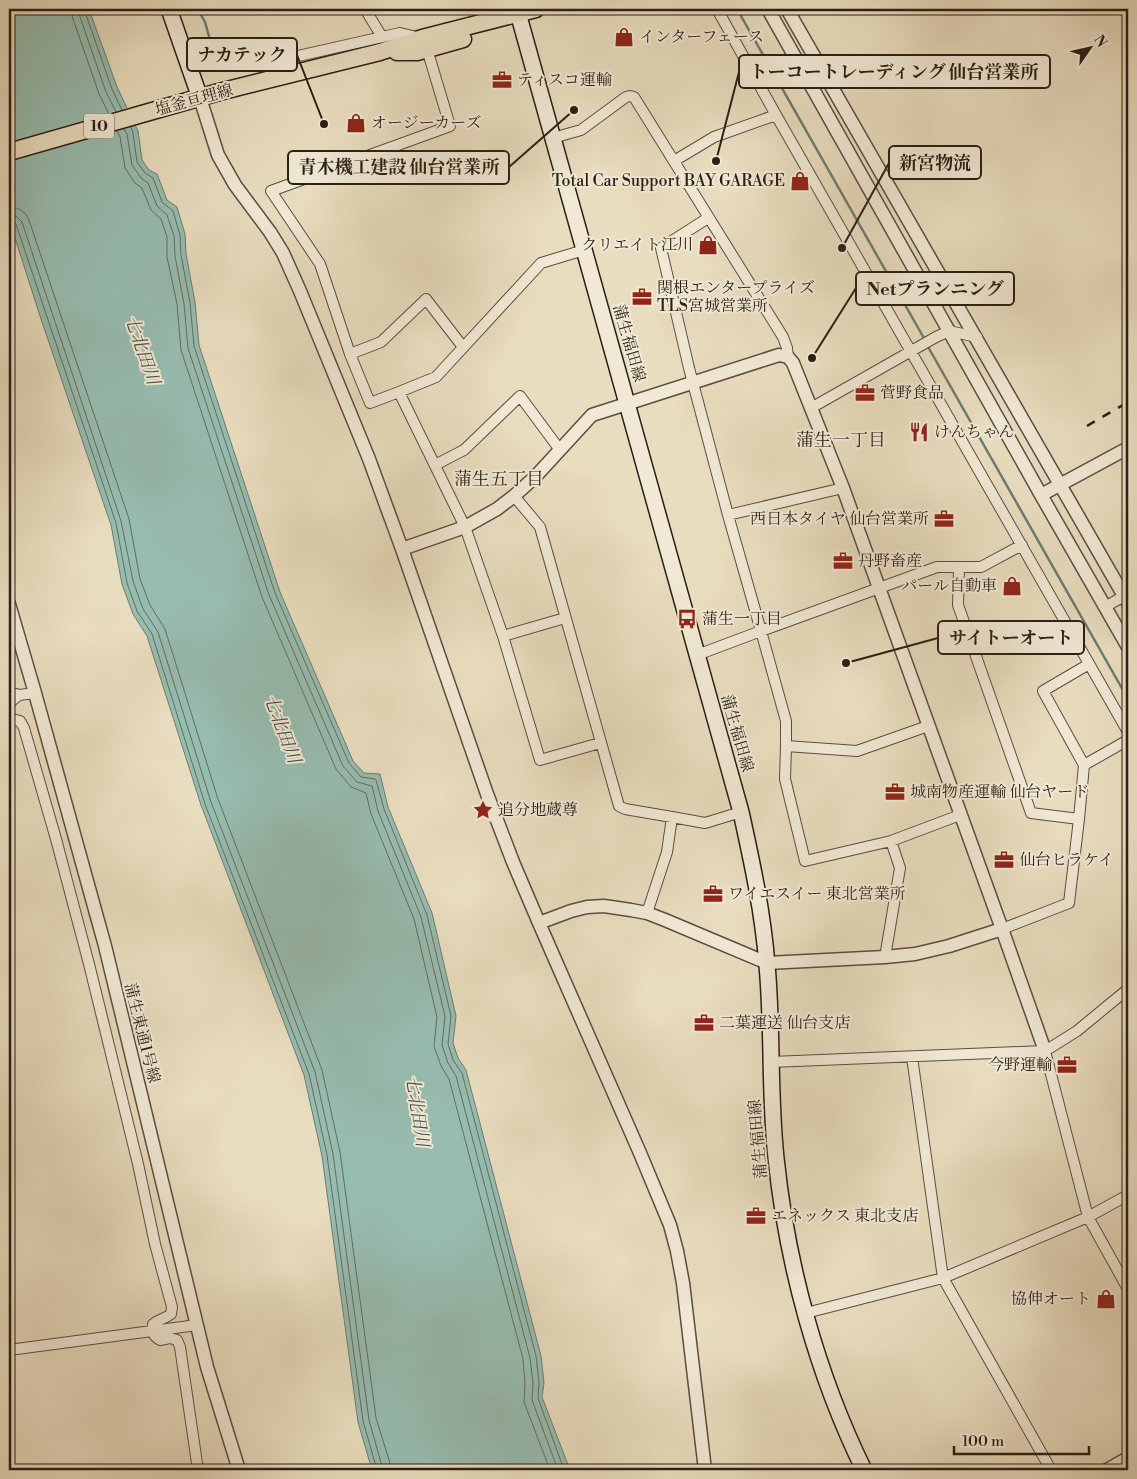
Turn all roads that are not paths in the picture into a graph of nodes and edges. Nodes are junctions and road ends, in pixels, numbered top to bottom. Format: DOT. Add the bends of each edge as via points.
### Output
graph roads {
  1 [pos="169,9"];
  2 [pos="365,9"];
  3 [pos="536,9"];
  4 [pos="717,9"];
  5 [pos="768,9"];
  6 [pos="788,9"];
  7 [pos="518,11"];
  8 [pos="425,44"];
  9 [pos="381,45"];
  10 [pos="254,66"];
  11 [pos="194,99"];
  12 [pos="776,115"];
  13 [pos="553,138"];
  14 [pos="9,152"];
  15 [pos="674,161"];
  16 [pos="708,218"];
  17 [pos="584,250"];
  18 [pos="949,331"];
  19 [pos="977,337"];
  20 [pos="463,347"];
  21 [pos="915,349"];
  22 [pos="350,354"];
  23 [pos="788,357"];
  24 [pos="693,382"];
  25 [pos="400,392"];
  26 [pos="628,403"];
  27 [pos="811,408"];
  28 [pos="1128,448"];
  29 [pos="560,450"];
  30 [pos="435,465"];
  31 [pos="1060,484"];
  32 [pos="843,488"];
  33 [pos="1041,495"];
  34 [pos="514,496"];
  35 [pos="728,515"];
  36 [pos="465,527"];
  37 [pos="1022,545"];
  38 [pos="402,549"];
  39 [pos="959,567"];
  40 [pos="878,588"];
  41 [pos="1126,600"];
  42 [pos="9,604"];
  43 [pos="1105,607"];
  44 [pos="565,618"];
  45 [pos="761,631"];
  46 [pos="503,636"];
  47 [pos="1128,647"];
  48 [pos="696,655"];
  49 [pos="1089,664"];
  50 [pos="14,693"];
  51 [pos="35,693"];
  52 [pos="9,703"];
  53 [pos="9,722"];
  54 [pos="928,726"];
  55 [pos="1128,732"];
  56 [pos="1128,740"];
  57 [pos="600,743"];
  58 [pos="786,746"];
  59 [pos="1084,765"];
  60 [pos="740,812"];
  61 [pos="960,815"];
  62 [pos="672,817"];
  63 [pos="1078,819"];
  64 [pos="890,841"];
  65 [pos="647,913"];
  66 [pos="539,923"];
  67 [pos="1002,929"];
  68 [pos="885,957"];
  69 [pos="767,963"];
  70 [pos="1128,990"];
  71 [pos="1045,1051"];
  72 [pos="912,1057"];
  73 [pos="771,1062"];
  74 [pos="1128,1195"];
  75 [pos="1088,1218"];
  76 [pos="943,1278"];
  77 [pos="1128,1289"];
  78 [pos="806,1312"];
  79 [pos="198,1324"];
  80 [pos="152,1331"];
  81 [pos="9,1350"];
  82 [pos="1128,1458"];
  83 [pos="198,1470"];
  84 [pos="239,1470"];
  85 [pos="705,1470"];
  86 [pos="864,1470"];
  87 [pos="1051,1470"];
  88 [pos="1107,1470"];
  1 -- 11 [label="main road"];
  2 -- 9 [label="street"];
  3 -- 7 [label="main road, 塩釜亘理線 / 10"];
  4 -- 12 [label="street"];
  5 -- 18 [label="street"];
  6 -- 19 [label="street"];
  7 -- 8 [label="main road, 塩釜亘理線 / 10"];
  7 -- 8 [label="main road, 塩釜亘理線 / 10" via="501,29 450,43 443,40"];
  7 -- 13 [label="main road, 蒲生福田線"];
  8 -- 9 [label="main road, 塩釜亘理線 / 10"];
  8 -- 22 [label="street" via="450,126 271,191 320,264"];
  9 -- 10 [label="street"];
  9 -- 11 [label="main road, 塩釜亘理線 / 10"];
  11 -- 14 [label="main road, 塩釜亘理線 / 10"];
  11 -- 38 [label="street" via="228,174 288,262 369,459"];
  12 -- 15 [label="street" via="714,137"];
  12 -- 21 [label="street"];
  13 -- 15 [label="street" via="581,130 632,96"];
  13 -- 17 [label="main road, 蒲生福田線"];
  15 -- 16 [label="street"];
  16 -- 23 [label="street" via="783,337"];
  16 -- 24 [label="street" via="662,248"];
  17 -- 20 [label="street" via="541,263"];
  17 -- 26 [label="main road, 蒲生福田線"];
  18 -- 19 [label="street"];
  18 -- 21 [label="street"];
  18 -- 33 [label="street"];
  19 -- 31 [label="street"];
  20 -- 22 [label="street" via="426,299 381,342"];
  20 -- 25 [label="street" via="436,377"];
  21 -- 27 [label="street"];
  21 -- 37 [label="street"];
  22 -- 25 [label="street" via="370,403"];
  23 -- 24 [label="street" via="779,355"];
  23 -- 27 [label="street"];
  24 -- 26 [label="street"];
  24 -- 35 [label="street"];
  25 -- 30 [label="street"];
  26 -- 29 [label="street" via="592,415"];
  26 -- 48 [label="main road, 蒲生福田線"];
  27 -- 32 [label="street"];
  28 -- 31 [label="street"];
  29 -- 30 [label="street" via="520,396 464,450"];
  29 -- 34 [label="street"];
  30 -- 36 [label="street"];
  31 -- 33 [label="street"];
  31 -- 41 [label="street"];
  32 -- 35 [label="street"];
  32 -- 40 [label="street"];
  33 -- 43 [label="street"];
  34 -- 36 [label="street"];
  34 -- 44 [label="street" via="540,528"];
  35 -- 45 [label="street"];
  36 -- 38 [label="street"];
  36 -- 46 [label="street"];
  37 -- 39 [label="street" via="981,567"];
  37 -- 49 [label="street"];
  38 -- 66 [label="street" via="487,794"];
  39 -- 40 [label="street" via="937,567"];
  39 -- 63 [label="street" via="958,605 1031,813"];
  40 -- 45 [label="street"];
  40 -- 54 [label="street"];
  41 -- 43 [label="street"];
  42 -- 51 [label="street, 蒲生東通1号線"];
  43 -- 47 [label="street"];
  44 -- 46 [label="street"];
  44 -- 57 [label="street"];
  45 -- 48 [label="street"];
  45 -- 58 [label="street" via="786,721"];
  46 -- 57 [label="street" via="540,760"];
  48 -- 60 [label="main road, 蒲生福田線"];
  49 -- 55 [label="street"];
  49 -- 59 [label="street" via="1043,691"];
  50 -- 51 [label="street"];
  50 -- 52 [label="street"];
  51 -- 79 [label="street, 蒲生東通1号線" via="104,946"];
  53 -- 80 [label="street" via="20,721 24,728 56,838 172,1307 171,1314 153,1324"];
  54 -- 58 [label="street" via="857,751"];
  54 -- 61 [label="street"];
  56 -- 59 [label="street"];
  57 -- 62 [label="street" via="619,806"];
  58 -- 64 [label="street" via="785,779 805,861"];
  59 -- 63 [label="street"];
  60 -- 62 [label="street" via="705,822"];
  60 -- 69 [label="main road, 蒲生福田線" via="756,880"];
  61 -- 64 [label="street"];
  61 -- 67 [label="street"];
  62 -- 65 [label="street" via="667,852"];
  63 -- 67 [label="street" via="1069,903"];
  64 -- 68 [label="street" via="900,868"];
  65 -- 66 [label="street" via="604,906 587,907"];
  65 -- 69 [label="street"];
  66 -- 85 [label="street" via="670,1225 683,1283"];
  67 -- 68 [label="street" via="949,946"];
  67 -- 71 [label="street"];
  68 -- 69 [label="street"];
  69 -- 73 [label="main road, 蒲生福田線"];
  70 -- 71 [label="street"];
  71 -- 72 [label="street"];
  71 -- 75 [label="street"];
  72 -- 73 [label="street"];
  72 -- 76 [label="street"];
  73 -- 78 [label="main road, 蒲生福田線" via="775,1157 787,1236"];
  74 -- 75 [label="street"];
  75 -- 76 [label="street"];
  75 -- 77 [label="street"];
  76 -- 78 [label="street"];
  76 -- 87 [label="street"];
  78 -- 86 [label="main road, 蒲生福田線" via="838,1411"];
  79 -- 80 [label="street"];
  79 -- 84 [label="street, 蒲生東通1号線" via="207,1367"];
  80 -- 81 [label="street"];
  80 -- 83 [label="street" via="160,1340 177,1340 180,1347"];
  82 -- 88 [label="street"];
}
